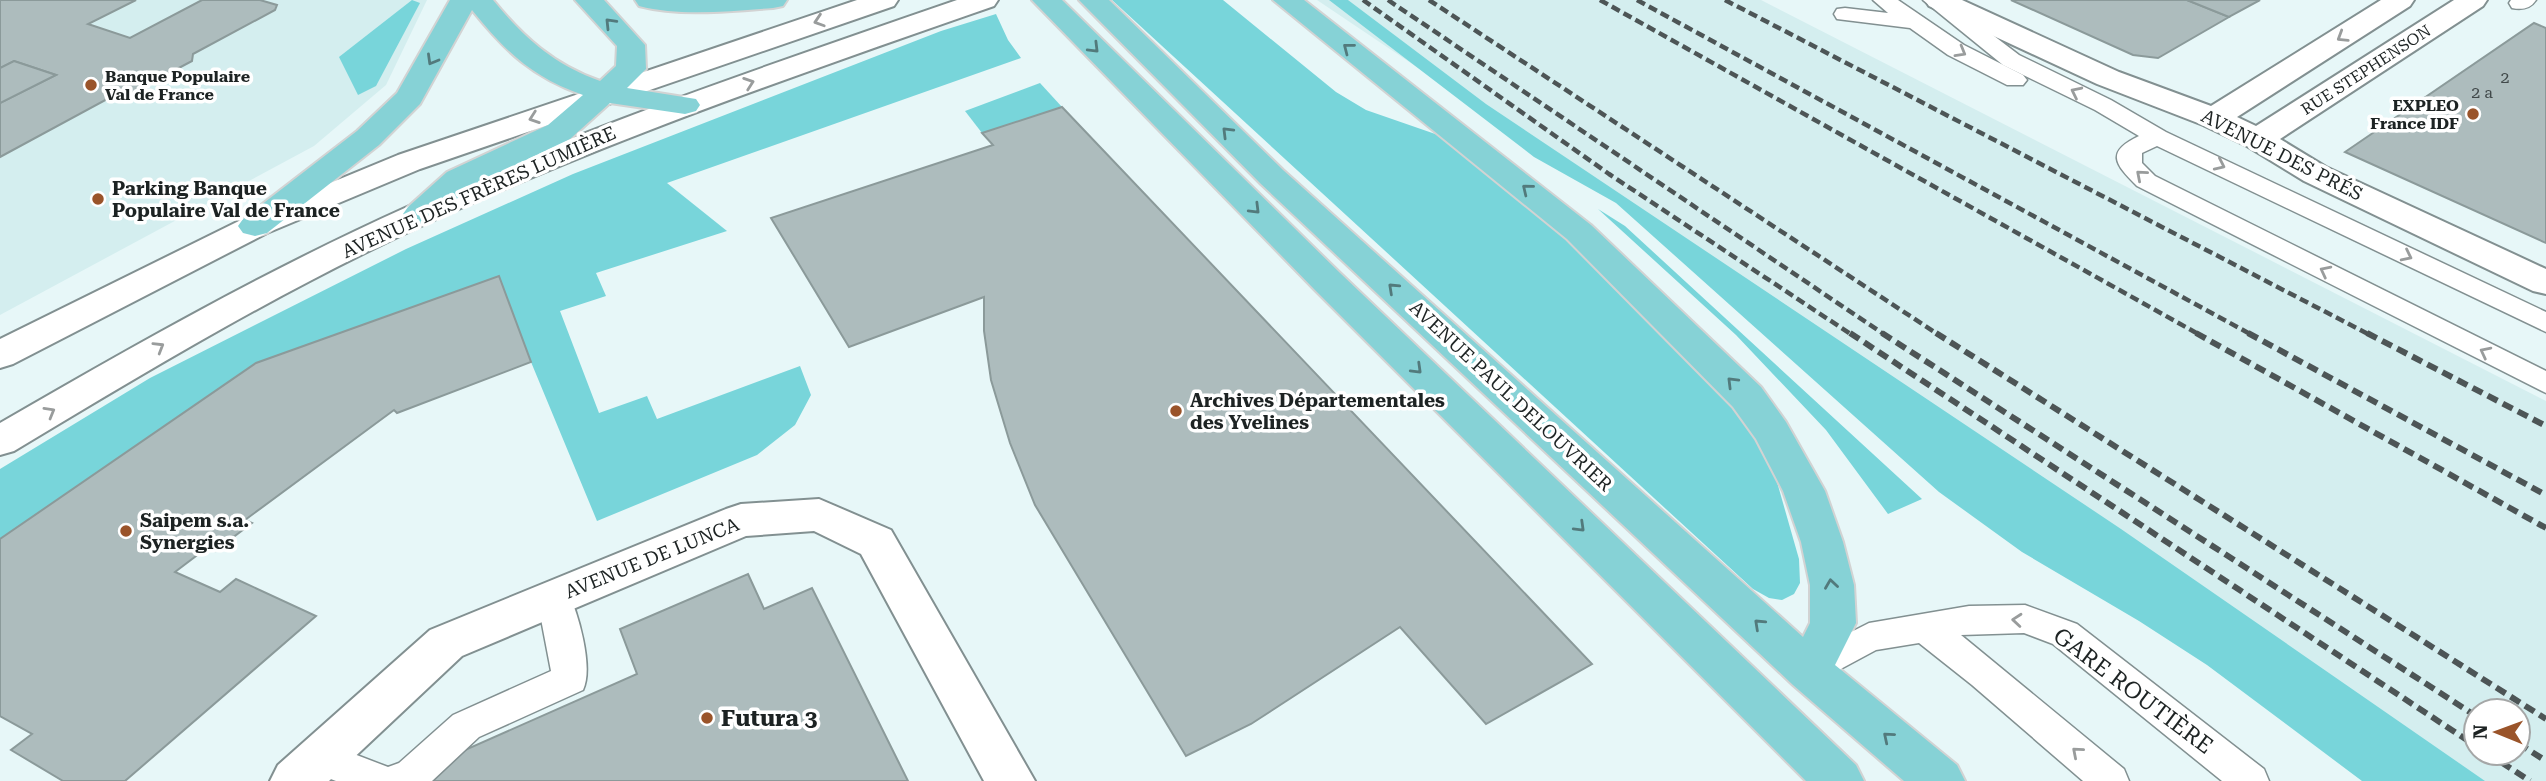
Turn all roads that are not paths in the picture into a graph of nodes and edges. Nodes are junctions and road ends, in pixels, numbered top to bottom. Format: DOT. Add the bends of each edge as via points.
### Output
graph roads {
  1 [pos="464,0"];
  2 [pos="478,0"];
  3 [pos="589,0"];
  4 [pos="649,0"];
  5 [pos="773,0"];
  6 [pos="884,0"];
  7 [pos="983,0"];
  8 [pos="1046,0"];
  9 [pos="1093,0"];
  10 [pos="1287,0"];
  11 [pos="1884,0"];
  12 [pos="1934,0"];
  13 [pos="1939,0"];
  14 [pos="2400,0"];
  15 [pos="2473,0"];
  16 [pos="1845,14"];
  17 [pos="1917,23"];
  18 [pos="1971,29"];
  19 [pos="2013,34"];
  20 [pos="603,94"];
  21 [pos="685,106"];
  22 [pos="2214,118"];
  23 [pos="2158,137"];
  24 [pos="2258,139"];
  25 [pos="420,215"];
  26 [pos="255,226"];
  27 [pos="2546,283"];
  28 [pos="2546,323"];
  29 [pos="0,355"];
  30 [pos="0,381"];
  31 [pos="2546,383"];
  32 [pos="0,441"];
  33 [pos="554,598"];
  34 [pos="1926,628"];
  35 [pos="1809,671"];
  36 [pos="307,770"];
  37 [pos="380,781"];
  38 [pos="395,781"];
  39 [pos="1010,781"];
  40 [pos="1838,781"];
  41 [pos="1940,781"];
  42 [pos="2110,781"];
  43 [pos="2250,781"];
  1 -- 26 [label="main road, one-way" via="409,98 368,138"];
  2 -- 20 [label="main road" via="520,48 558,75"];
  20 -- 3 [label="main road, one-way" via="631,69 631,45"];
  4 -- 5 [label="main road" via="704,4"];
  6 -- 20 [label="street, AVENUE DES FRÈRES LUMIÈRE, one-way"];
  21 -- 7 [label="street, AVENUE DES FRÈRES LUMIÈRE, one-way"];
  8 -- 40 [label="main road, one-way"];
  35 -- 9 [label="main road, AVENUE PAUL DELOUVRIER, one-way" via="1272,177"];
  35 -- 10 [label="main road, one-way" via="1833,623 1832,585 1804,491 1747,397 1580,232"];
  11 -- 17 [label="lane, AVENUE DES PRÉS"];
  12 -- 18 [label="lane, AVENUE DES PRÉS"];
  13 -- 19 [label="street, AVENUE DES PRÉS"];
  14 -- 22 [label="street, one-way"];
  15 -- 24 [label="street, RUE STEPHENSON"];
  16 -- 17 [label="lane"];
  17 -- 18 [label="lane"];
  17 -- 23 [label="lane, AVENUE DES PRÉS, one-way" via="1956,50 2087,117"];
  18 -- 19 [label="lane"];
  23 -- 18 [label="lane, AVENUE DES PRÉS, one-way" via="2011,60"];
  19 -- 22 [label="street, AVENUE DES PRÉS" via="2108,78"];
  20 -- 21 [label="main road"];
  20 -- 25 [label="main road" via="559,132 460,180"];
  20 -- 26 [label="street, AVENUE DES FRÈRES LUMIÈRE, one-way" via="409,162"];
  21 -- 25 [label="street, AVENUE DES FRÈRES LUMIÈRE"];
  22 -- 24 [label="street, AVENUE DES PRÉS"];
  23 -- 28 [label="lane, AVENUE DES PRÉS, one-way"];
  31 -- 23 [label="lane, one-way" via="2147,181 2130,165 2129,150"];
  24 -- 27 [label="street, AVENUE DES PRÉS" via="2315,174"];
  32 -- 25 [label="street, AVENUE DES FRÈRES LUMIÈRE, one-way" via="182,334"];
  26 -- 29 [label="street, AVENUE DES FRÈRES LUMIÈRE"];
  26 -- 30 [label="street, AVENUE DES FRÈRES LUMIÈRE" via="145,299"];
  33 -- 36 [label="street, AVENUE DE LUNCA" via="446,643"];
  33 -- 38 [label="lane" via="570,679 466,726 412,775"];
  33 -- 39 [label="street, AVENUE DE LUNCA" via="741,520 819,515 876,542"];
  34 -- 35 [label="lane, GARE ROUTIÈRE" via="1869,637"];
  42 -- 34 [label="lane, one-way"];
  43 -- 34 [label="lane, GARE ROUTIÈRE, one-way" via="2065,634 2010,618"];
  41 -- 35 [label="main road, AVENUE PAUL DELOUVRIER, one-way"];
  36 -- 37 [label="lane"];
}
